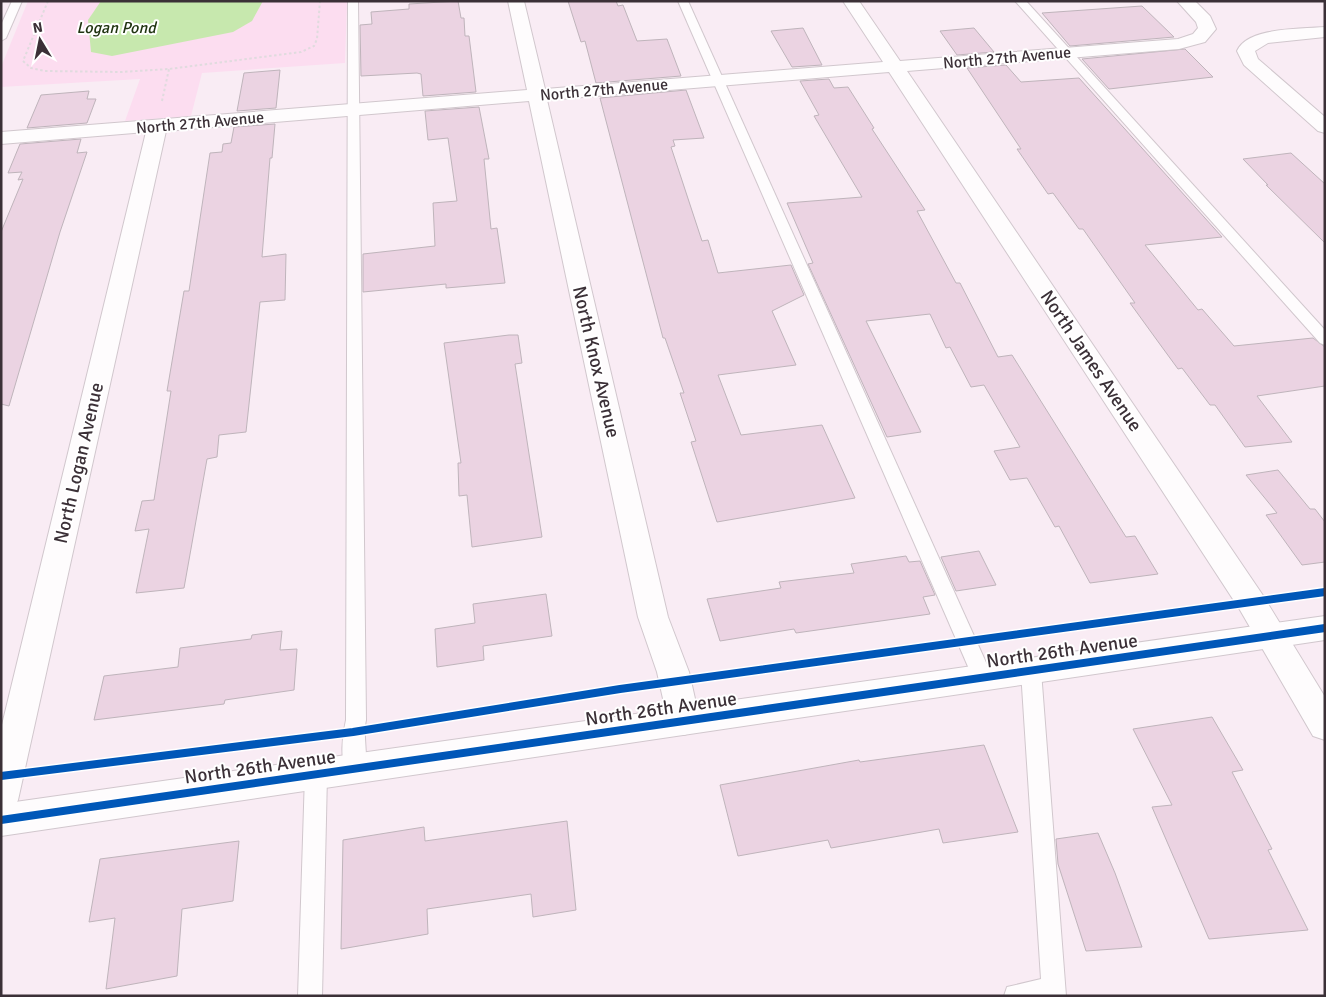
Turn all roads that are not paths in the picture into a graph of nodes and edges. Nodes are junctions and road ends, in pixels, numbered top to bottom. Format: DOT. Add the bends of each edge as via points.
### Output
graph roads {
  1 [pos="17,1"];
  2 [pos="353,1"];
  3 [pos="516,1"];
  4 [pos="683,1"];
  5 [pos="851,1"];
  6 [pos="1020,1"];
  7 [pos="1185,1"];
  8 [pos="1325,32"];
  9 [pos="1,38"];
  10 [pos="1066,53"];
  11 [pos="894,67"];
  12 [pos="718,81"];
  13 [pos="536,96"];
  14 [pos="352,110"];
  15 [pos="159,115"];
  16 [pos="1325,127"];
  17 [pos="1,138"];
  18 [pos="1325,340"];
  19 [pos="1325,628"];
  20 [pos="1272,636"];
  21 [pos="1031,671"];
  22 [pos="983,678"];
  23 [pos="684,721"];
  24 [pos="1325,726"];
  25 [pos="355,769"];
  26 [pos="316,774"];
  27 [pos="1,800"];
  28 [pos="1,820"];
  29 [pos="1054,992"];
  30 [pos="310,996"];
  31 [pos="1016,996"];
  1 -- 9 [label="lane"];
  2 -- 14 [label="lane"];
  3 -- 13 [label="street, North Knox Avenue"];
  4 -- 12 [label="lane"];
  5 -- 11 [label="street, North James Avenue"];
  6 -- 10 [label="lane"];
  7 -- 10 [label="street, North 27th Avenue" via="1204,20 1207,29 1192,41"];
  8 -- 16 [label="street" via="1264,38 1248,46 1247,54 1250,61"];
  10 -- 11 [label="street, North 27th Avenue"];
  10 -- 18 [label="lane"];
  11 -- 12 [label="street, North 27th Avenue"];
  11 -- 20 [label="street, North James Avenue"];
  12 -- 13 [label="street, North 27th Avenue"];
  12 -- 22 [label="lane"];
  13 -- 14 [label="street, North 27th Avenue"];
  13 -- 23 [label="street, North Knox Avenue" via="653,617 673,672"];
  14 -- 15 [label="street, North 27th Avenue"];
  14 -- 25 [label="lane"];
  15 -- 17 [label="street, North 27th Avenue"];
  15 -- 27 [label="street, North Logan Avenue"];
  19 -- 20 [label="street, North 26th Avenue"];
  20 -- 21 [label="street, North 26th Avenue"];
  20 -- 24 [label="street, North James Avenue"];
  21 -- 22 [label="street, North 26th Avenue"];
  21 -- 29 [label="lane"];
  22 -- 23 [label="street, North 26th Avenue"];
  23 -- 25 [label="street, North 26th Avenue"];
  25 -- 26 [label="street, North 26th Avenue"];
  26 -- 28 [label="street, North 26th Avenue"];
  26 -- 30 [label="lane"];
  29 -- 31 [label="lane"];
}
